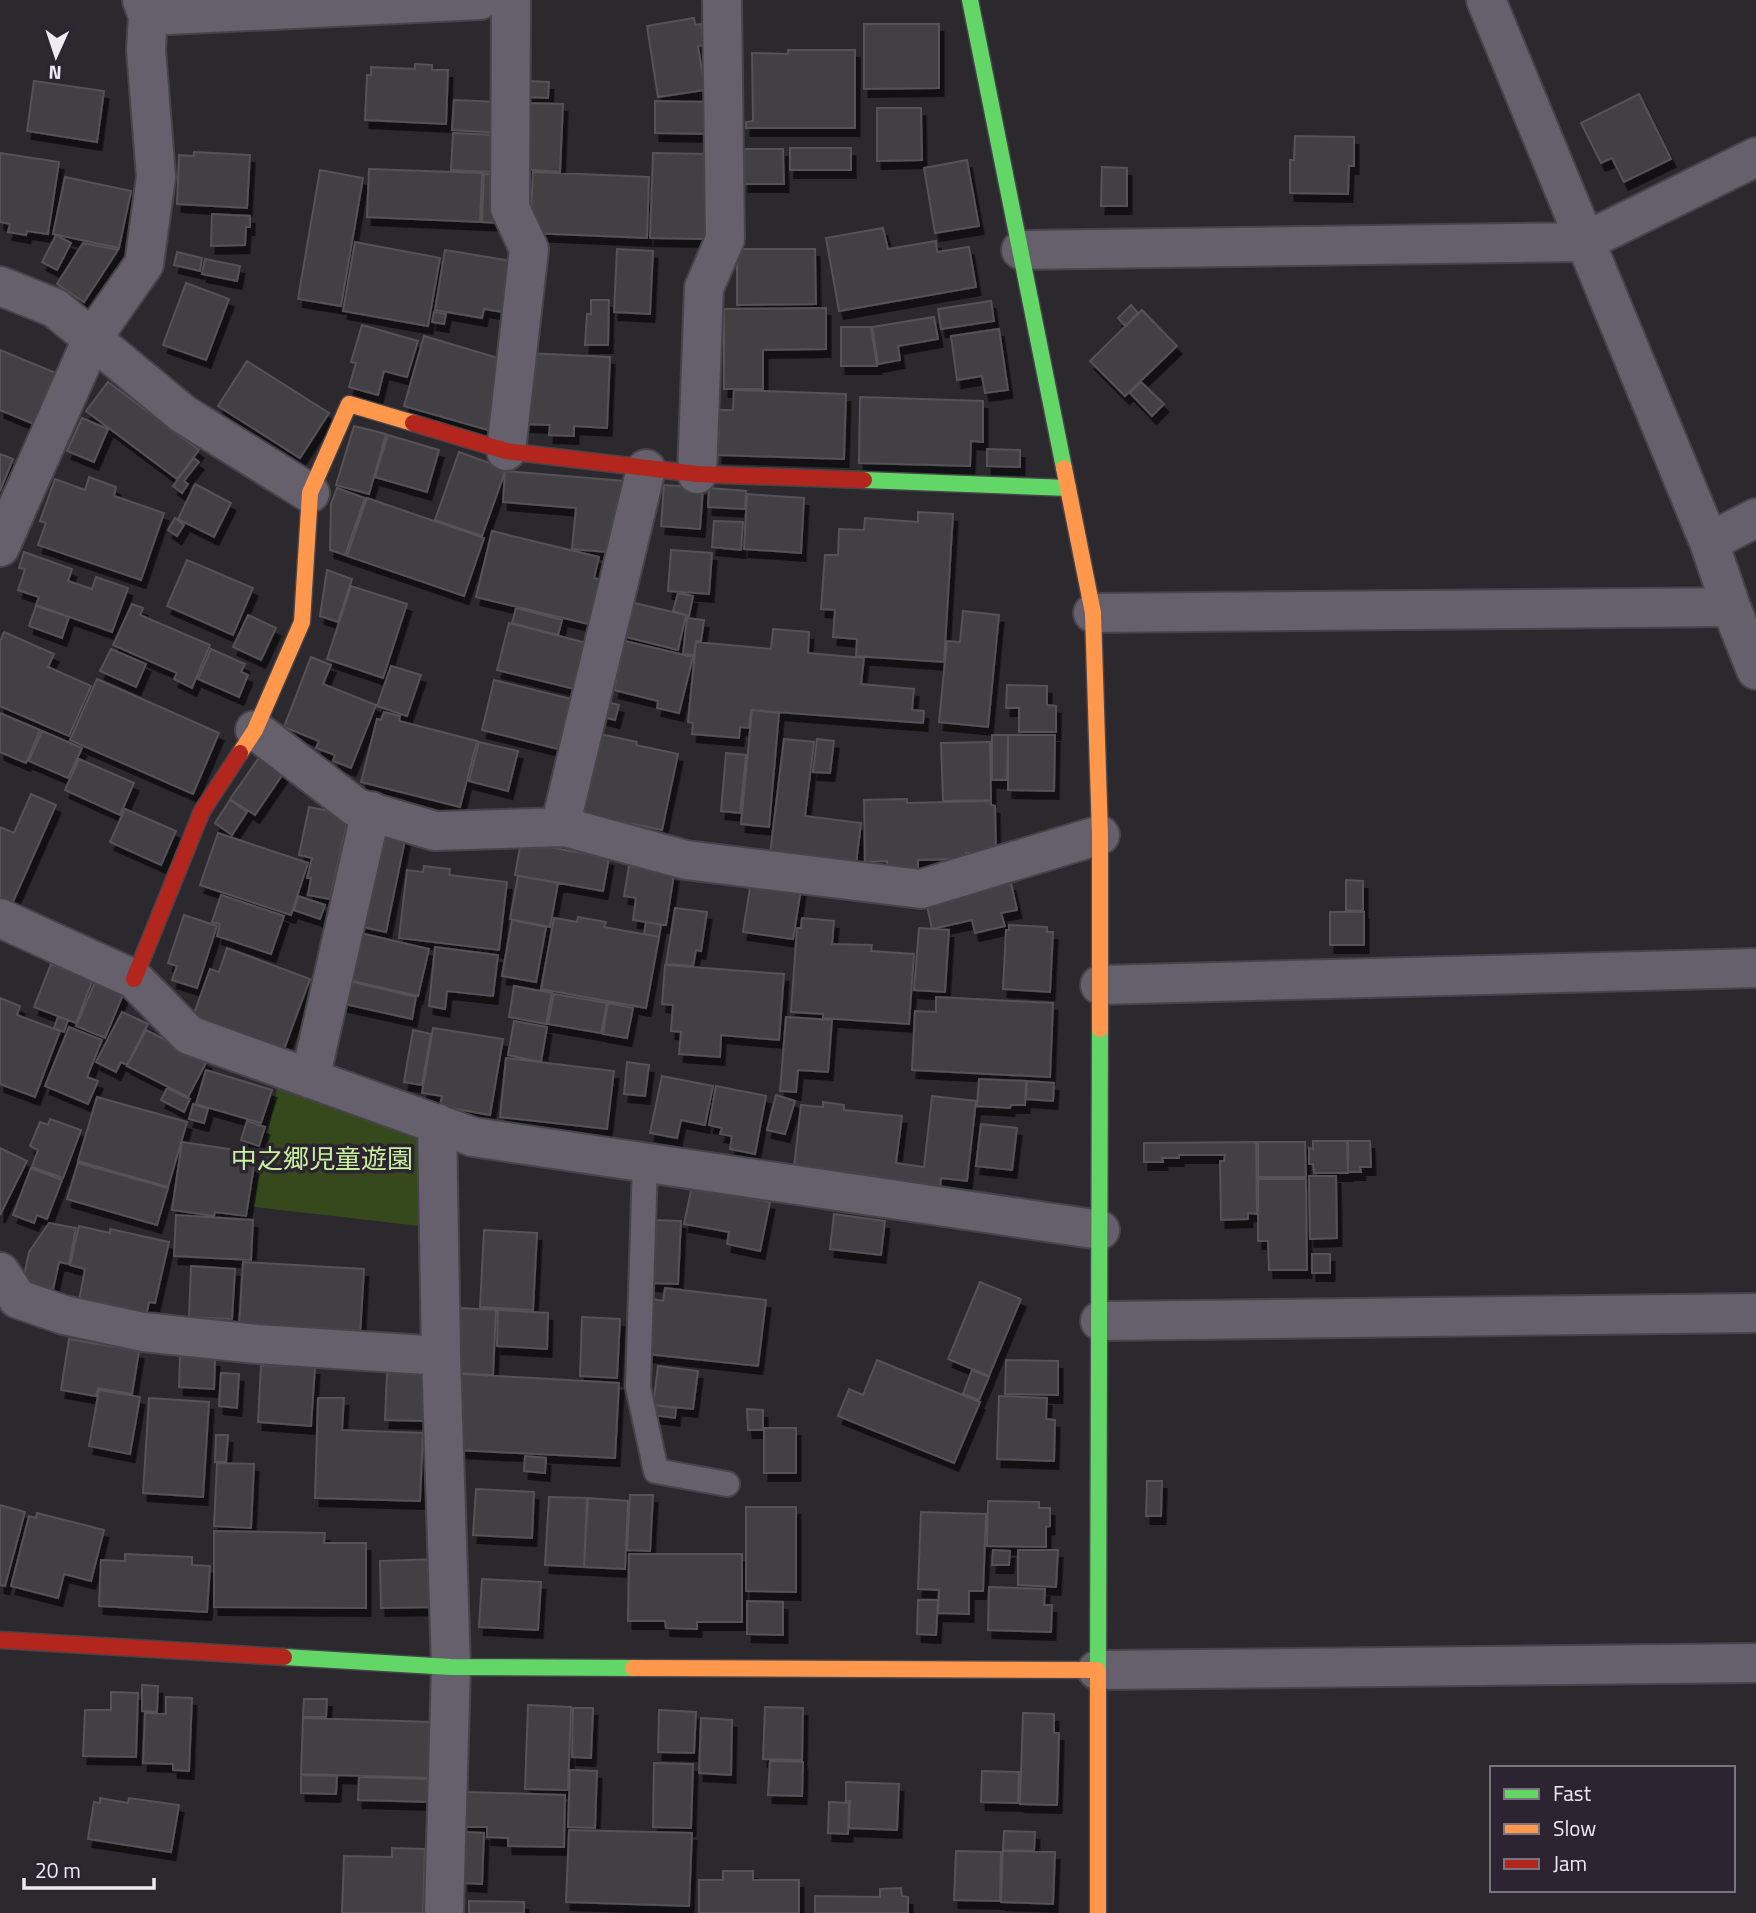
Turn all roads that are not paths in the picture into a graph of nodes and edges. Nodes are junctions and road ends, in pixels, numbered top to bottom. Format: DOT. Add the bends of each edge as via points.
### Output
graph roads {
  1 [pos="481,0"];
  2 [pos="511,0"];
  3 [pos="722,0"];
  4 [pos="970,0"];
  5 [pos="1486,0"];
  6 [pos="145,8"];
  7 [pos="1756,157"];
  8 [pos="1584,242"];
  9 [pos="1021,250"];
  10 [pos="0,286"];
  11 [pos="93,337"];
  12 [pos="506,451"];
  13 [pos="646,469"];
  14 [pos="697,474"];
  15 [pos="1068,488"];
  16 [pos="310,493"];
  17 [pos="1756,518"];
  18 [pos="1709,542"];
  19 [pos="0,547"];
  20 [pos="1731,607"];
  21 [pos="1093,613"];
  22 [pos="1756,670"];
  23 [pos="255,730"];
  24 [pos="371,811"];
  25 [pos="560,827"];
  26 [pos="1100,835"];
  27 [pos="0,918"];
  28 [pos="1756,968"];
  29 [pos="134,979"];
  30 [pos="1100,985"];
  31 [pos="310,1079"];
  32 [pos="437,1123"];
  33 [pos="645,1164"];
  34 [pos="1100,1230"];
  35 [pos="0,1272"];
  36 [pos="1756,1312"];
  37 [pos="1100,1321"];
  38 [pos="441,1356"];
  39 [pos="727,1484"];
  40 [pos="0,1640"];
  41 [pos="1756,1662"];
  42 [pos="451,1667"];
  43 [pos="1097,1670"];
  44 [pos="444,1913"];
  45 [pos="1098,1913"];
  1 -- 6 [label="street"];
  2 -- 12 [label="street" via="510,208 529,249"];
  3 -- 14 [label="street" via="725,239 704,288"];
  4 -- 9 [label="street"];
  5 -- 8 [label="street"];
  6 -- 11 [label="street" via="156,177 144,264"];
  7 -- 8 [label="street"];
  8 -- 9 [label="street"];
  8 -- 18 [label="street"];
  9 -- 15 [label="street"];
  10 -- 11 [label="street" via="55,308"];
  11 -- 16 [label="street" via="183,414"];
  11 -- 19 [label="street"];
  12 -- 13 [label="street"];
  12 -- 16 [label="street" via="349,404"];
  13 -- 14 [label="street"];
  13 -- 25 [label="street"];
  14 -- 15 [label="street"];
  15 -- 21 [label="street"];
  16 -- 23 [label="street" via="302,622"];
  17 -- 18 [label="street"];
  18 -- 20 [label="street"];
  20 -- 21 [label="street"];
  20 -- 22 [label="street"];
  21 -- 26 [label="street"];
  23 -- 24 [label="street" via="357,808"];
  23 -- 29 [label="street" via="202,811"];
  24 -- 25 [label="street" via="436,831"];
  24 -- 31 [label="street"];
  25 -- 26 [label="street" via="686,860 921,889"];
  26 -- 30 [label="street"];
  27 -- 29 [label="street"];
  28 -- 30 [label="street"];
  29 -- 31 [label="street" via="189,1035"];
  30 -- 34 [label="street"];
  31 -- 32 [label="street"];
  32 -- 33 [label="street" via="473,1138"];
  32 -- 38 [label="street"];
  33 -- 34 [label="street"];
  33 -- 39 [label="lane" via="638,1387 656,1471"];
  34 -- 37 [label="street"];
  35 -- 38 [label="street" via="18,1299 64,1315 143,1332"];
  36 -- 37 [label="street"];
  37 -- 43 [label="street"];
  38 -- 42 [label="street"];
  40 -- 42 [label="street"];
  41 -- 43 [label="street"];
  42 -- 43 [label="street"];
  42 -- 44 [label="street"];
  43 -- 45 [label="street"];
}
